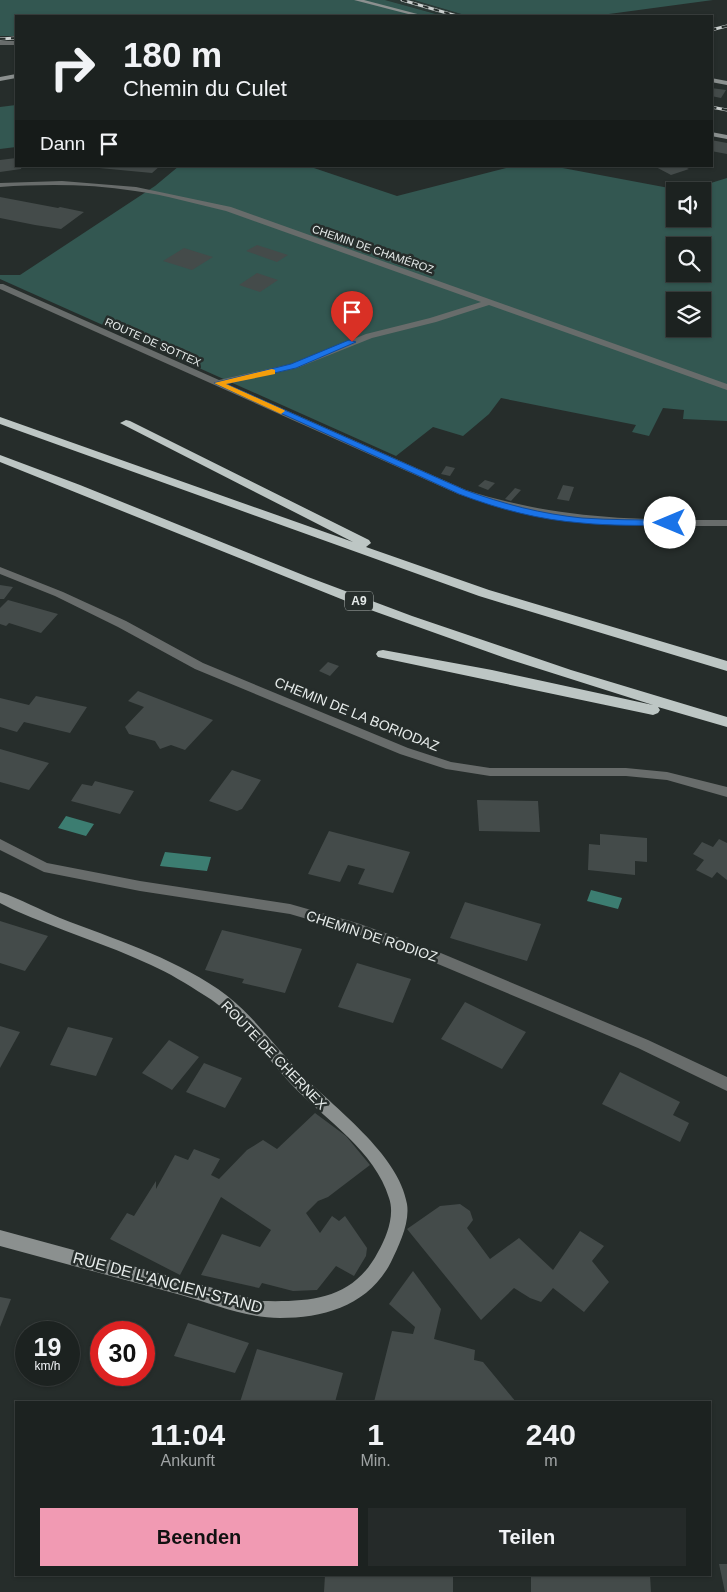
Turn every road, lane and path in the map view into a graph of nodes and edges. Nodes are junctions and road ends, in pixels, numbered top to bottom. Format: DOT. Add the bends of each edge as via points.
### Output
graph roads {
  1 [pos="357,0"];
  2 [pos="418,15"];
  3 [pos="0,43"];
  4 [pos="15,43"];
  5 [pos="15,76"];
  6 [pos="0,79"];
  7 [pos="713,80"];
  8 [pos="727,83"];
  9 [pos="713,134"];
  10 [pos="727,137"];
  11 [pos="0,184"];
  12 [pos="0,286"];
  13 [pos="489,302"];
  14 [pos="218,383"];
  15 [pos="727,387"];
  16 [pos="0,420"];
  17 [pos="126,424"];
  18 [pos="0,458"];
  19 [pos="727,523"];
  20 [pos="0,570"];
  21 [pos="422,572"];
  22 [pos="382,654"];
  23 [pos="727,666"];
  24 [pos="727,722"];
  25 [pos="727,726"];
  26 [pos="727,792"];
  27 [pos="0,844"];
  28 [pos="0,897"];
  29 [pos="727,1084"];
  30 [pos="0,1238"];
  31 [pos="393,1238"];
  1 -- 2 [label="street"];
  3 -- 4 [label="street"];
  5 -- 6 [label="street"];
  7 -- 8 [label="street"];
  9 -- 10 [label="street"];
  11 -- 13 [label="street, CHEMIN DE CHAMÉROZ" via="76,183 124,187 228,209"];
  12 -- 14 [label="street, ROUTE DE SOTTEX"];
  13 -- 14 [label="street" via="369,336 294,366"];
  13 -- 15 [label="street, CHEMIN DE CHAMÉROZ"];
  14 -- 19 [label="street, ROUTE DE SOTTEX" via="487,502 583,521"];
  16 -- 21 [label="highway"];
  17 -- 21 [label="highway"];
  18 -- 24 [label="highway, A9" via="424,626 583,680"];
  20 -- 26 [label="street, CHEMIN DE LA BORIODAZ" via="122,624 199,666 404,751 450,766 490,772 626,772 667,776"];
  21 -- 23 [label="highway" via="607,632"];
  22 -- 25 [label="highway"];
  27 -- 29 [label="street, CHEMIN DE RODIOZ" via="44,867 140,886 290,909 357,928 431,954 626,1036"];
  28 -- 31 [label="street, ROUTE DE CHERNEX" via="61,925 154,960 218,997 300,1084 360,1140 386,1171 398,1199"];
  30 -- 31 [label="street, RUE DE L'ANCIEN-STAND" via="261,1309 291,1311 316,1308 361,1290 377,1274"];
}
